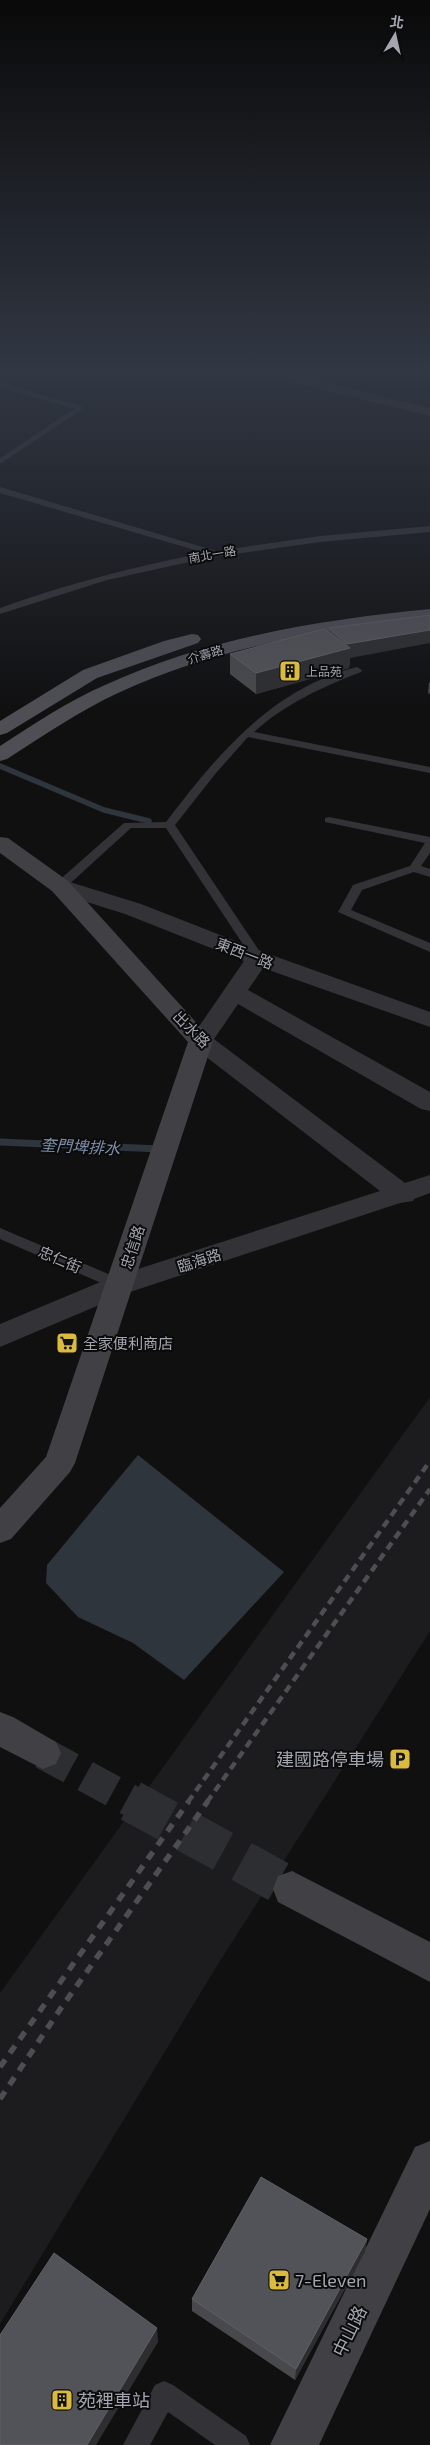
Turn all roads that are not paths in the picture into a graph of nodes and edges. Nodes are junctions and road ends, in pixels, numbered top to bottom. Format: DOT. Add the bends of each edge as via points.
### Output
graph roads {
  1 [pos="0,490"];
  2 [pos="430,530"];
  3 [pos="212,553"];
  4 [pos="430,600"];
  5 [pos="0,611"];
  6 [pos="430,614"];
  7 [pos="357,670"];
  8 [pos="0,729"];
  9 [pos="247,734"];
  10 [pos="0,755"];
  11 [pos="430,770"];
  12 [pos="329,820"];
  13 [pos="169,824"];
  14 [pos="430,840"];
  15 [pos="0,843"];
  16 [pos="430,844"];
  17 [pos="414,868"];
  18 [pos="430,873"];
  19 [pos="60,886"];
  20 [pos="430,948"];
  21 [pos="258,958"];
  22 [pos="235,992"];
  23 [pos="430,1020"];
  24 [pos="201,1040"];
  25 [pos="430,1103"];
  26 [pos="430,1184"];
  27 [pos="403,1195"];
  28 [pos="0,1233"];
  29 [pos="120,1285"];
  30 [pos="0,1336"];
  31 [pos="0,1530"];
  32 [pos="0,1728"];
  33 [pos="43,1753"];
  34 [pos="292,1889"];
  35 [pos="430,1963"];
  36 [pos="430,2162"];
  37 [pos="136,2445"];
  38 [pos="237,2445"];
  39 [pos="294,2445"];
  1 -- 3 [label="lane"];
  2 -- 3 [label="lane, 南北一路"];
  3 -- 5 [label="lane, 南北一路" via="50,592"];
  4 -- 8 [label="main road, 介壽路" via="255,624 170,645 90,674"];
  6 -- 10 [label="main road, 介壽路" via="306,628 172,664 110,689"];
  7 -- 9 [label="lane" via="314,687 260,721"];
  9 -- 11 [label="lane"];
  9 -- 13 [label="lane"];
  12 -- 14 [label="lane"];
  13 -- 19 [label="lane" via="128,826"];
  13 -- 21 [label="lane"];
  15 -- 19 [label="street, 出水路"];
  16 -- 17 [label="lane"];
  17 -- 18 [label="lane"];
  17 -- 20 [label="lane" via="357,888 344,912"];
  19 -- 21 [label="street, 東西一路" via="133,909"];
  19 -- 24 [label="street, 出水路"];
  21 -- 22 [label="street, 忠信路"];
  21 -- 23 [label="street, 東西一路"];
  22 -- 24 [label="street, 忠信路"];
  22 -- 25 [label="street"];
  24 -- 27 [label="street, 出水路"];
  24 -- 29 [label="street, 忠信路"];
  26 -- 27 [label="street, 臨海路"];
  27 -- 29 [label="street, 臨海路"];
  28 -- 29 [label="lane, 忠仁街"];
  29 -- 30 [label="street, 臨海路"];
  29 -- 31 [label="street, 忠信路" via="59,1463"];
  32 -- 33 [label="street"];
  34 -- 35 [label="street"];
  36 -- 39 [label="street, 中山路"];
  37 -- 38 [label="lane" via="164,2394"];
}
